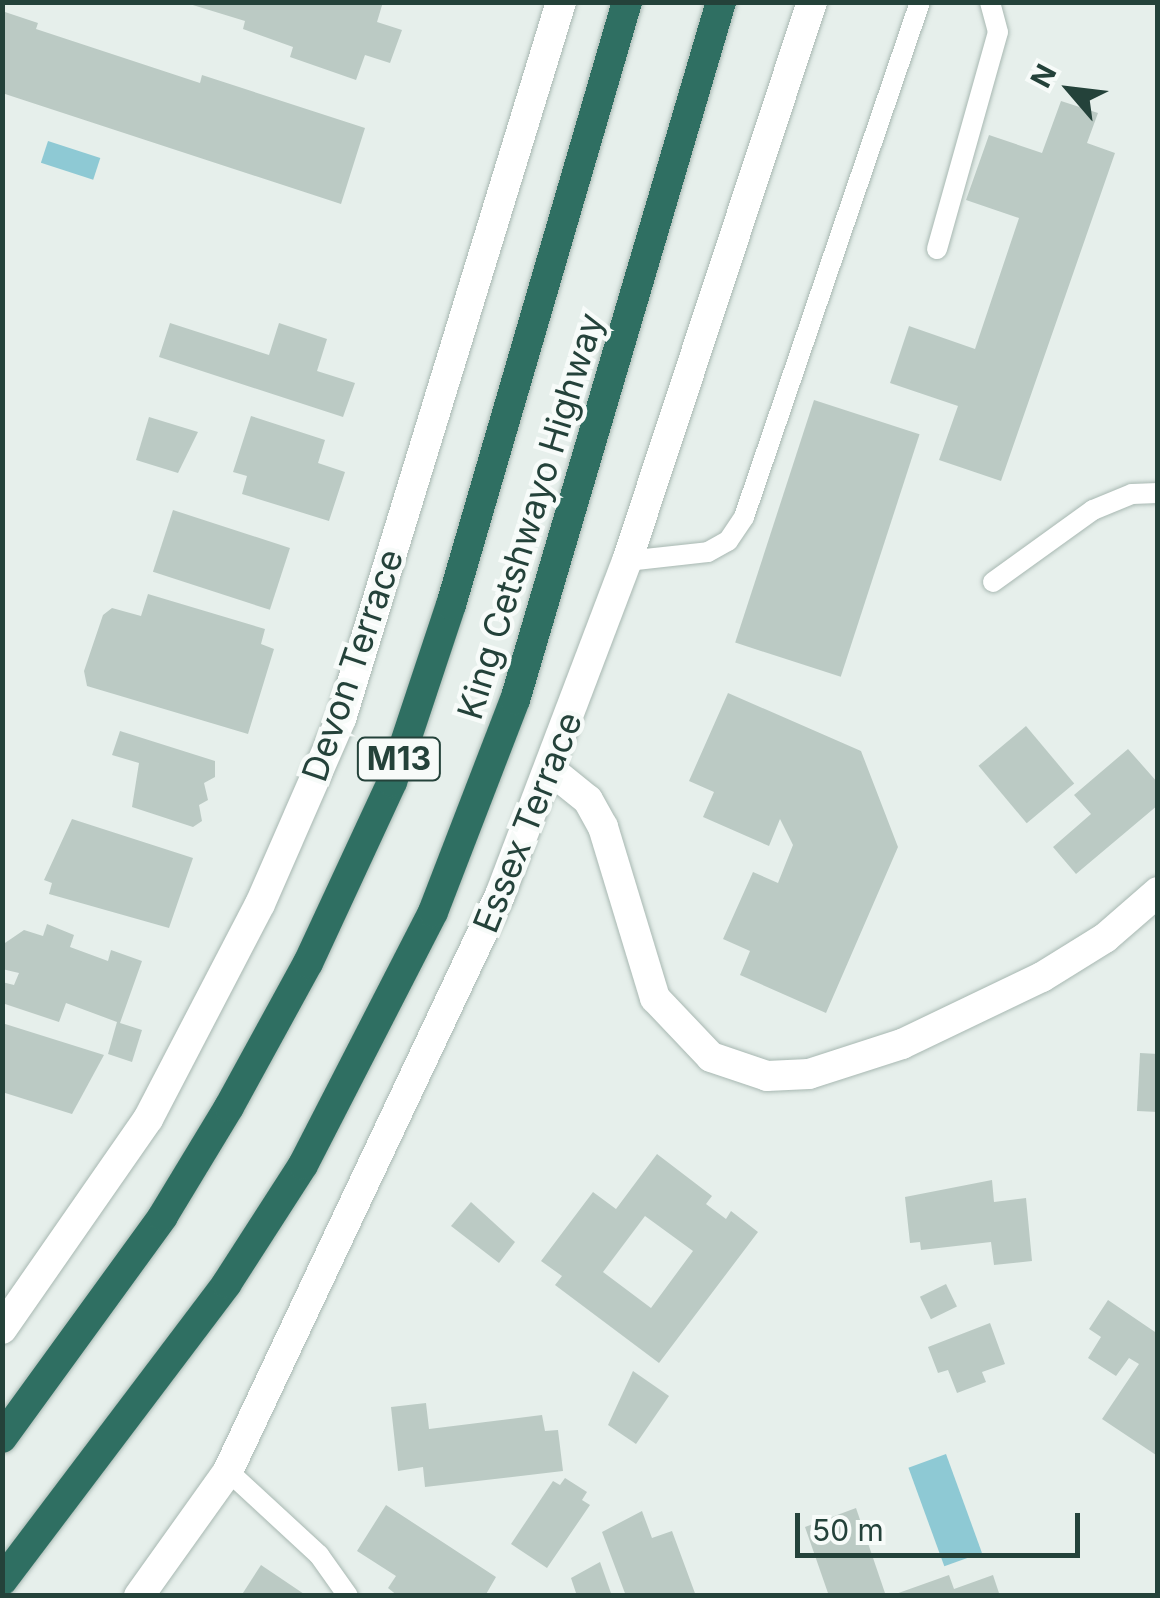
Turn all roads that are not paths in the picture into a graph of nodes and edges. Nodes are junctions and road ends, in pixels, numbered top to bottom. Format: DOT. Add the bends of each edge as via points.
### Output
graph roads {
  1 [pos="561,2"];
  2 [pos="627,2"];
  3 [pos="721,2"];
  4 [pos="812,2"];
  5 [pos="920,2"];
  6 [pos="990,2"];
  7 [pos="936,249"];
  8 [pos="1158,493"];
  9 [pos="628,562"];
  10 [pos="993,582"];
  11 [pos="552,770"];
  12 [pos="1158,892"];
  13 [pos="2,1329"];
  14 [pos="2,1438"];
  15 [pos="228,1471"];
  16 [pos="2,1581"];
  17 [pos="140,1596"];
  18 [pos="348,1596"];
  1 -- 13 [label="street, Devon Terrace" via="341,719 260,904 148,1119"];
  2 -- 14 [label="highway, King Cetshwayo Highway / M13" via="450,605 360,854 308,963 172,1201"];
  3 -- 16 [label="highway, King Cetshwayo Highway / M13" via="515,700 433,912 284,1194 150,1394"];
  4 -- 9 [label="street, Essex Terrace"];
  5 -- 9 [label="lane" via="744,517 728,540 708,552"];
  6 -- 7 [label="lane" via="998,32"];
  8 -- 10 [label="lane" via="1132,494 1093,510"];
  9 -- 11 [label="street, Essex Terrace"];
  11 -- 12 [label="street" via="588,800 604,827 654,998 711,1057 768,1076 808,1074 920,1036 1042,978 1105,938"];
  11 -- 15 [label="street, Essex Terrace" via="500,895"];
  15 -- 17 [label="street, Essex Terrace"];
  15 -- 18 [label="lane" via="319,1555"];
}
